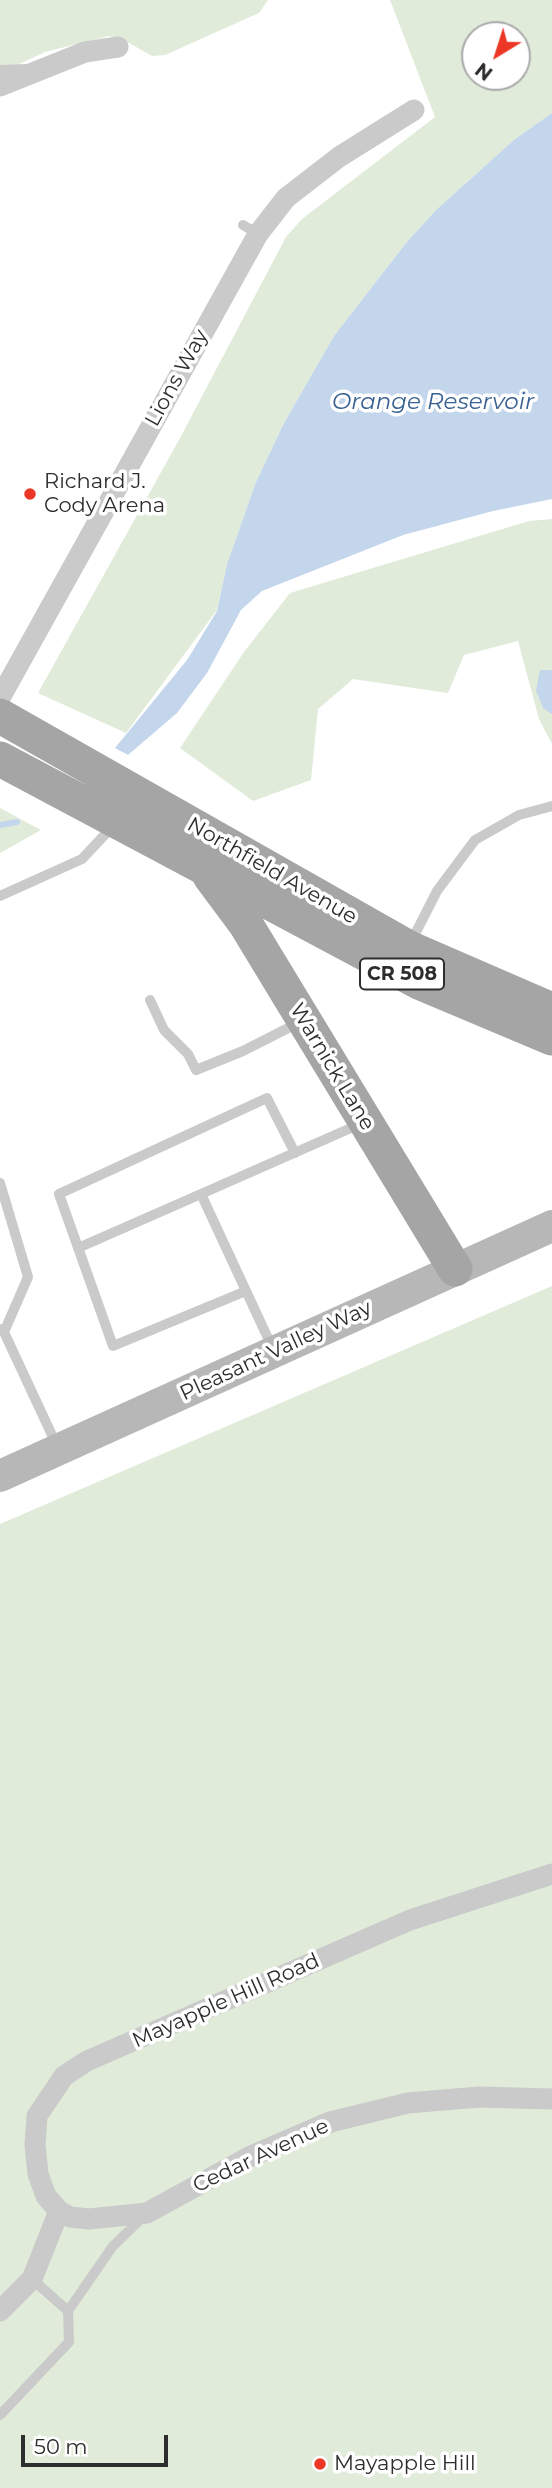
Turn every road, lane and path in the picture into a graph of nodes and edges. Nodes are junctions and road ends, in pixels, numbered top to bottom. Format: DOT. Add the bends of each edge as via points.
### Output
graph roads {
  1 [pos="118,47"];
  2 [pos="42,68"];
  3 [pos="0,70"];
  4 [pos="0,86"];
  5 [pos="414,110"];
  6 [pos="0,698"];
  7 [pos="0,716"];
  8 [pos="0,759"];
  9 [pos="552,806"];
  10 [pos="117,822"];
  11 [pos="203,868"];
  12 [pos="265,884"];
  13 [pos="0,896"];
  14 [pos="409,948"];
  15 [pos="150,1000"];
  16 [pos="551,1016"];
  17 [pos="304,1020"];
  18 [pos="366,1122"];
  19 [pos="295,1153"];
  20 [pos="0,1183"];
  21 [pos="201,1194"];
  22 [pos="552,1226"];
  23 [pos="78,1248"];
  24 [pos="455,1269"];
  25 [pos="246,1291"];
  26 [pos="2,1330"];
  27 [pos="274,1352"];
  28 [pos="59,1450"];
  29 [pos="0,1476"];
  30 [pos="552,1874"];
  31 [pos="552,2099"];
  32 [pos="59,2211"];
  33 [pos="147,2213"];
  34 [pos="32,2279"];
  35 [pos="0,2311"];
  36 [pos="68,2311"];
  37 [pos="0,2415"];
  1 -- 2 [label="street" via="85,52"];
  2 -- 3 [label="lane"];
  2 -- 4 [label="street"];
  5 -- 6 [label="street, Lions Way" via="339,158 250,230"];
  7 -- 12 [label="main road, Northfield Avenue / CR 508"];
  8 -- 10 [label="main road, Northfield Avenue / CR 508"];
  9 -- 14 [label="lane" via="504,821 475,840 437,891"];
  10 -- 11 [label="main road, Northfield Avenue / CR 508"];
  10 -- 13 [label="lane" via="82,859"];
  11 -- 12 [label="main road, Northfield Avenue / CR 508"];
  11 -- 17 [label="main road, Warnick Lane" via="245,923"];
  12 -- 14 [label="main road, Northfield Avenue / CR 508"];
  12 -- 16 [label="main road, Northfield Avenue / CR 508" via="419,982"];
  14 -- 16 [label="main road, Northfield Avenue / CR 508"];
  15 -- 17 [label="lane" via="164,1030 188,1054 196,1070"];
  17 -- 18 [label="main road, Warnick Lane"];
  18 -- 19 [label="lane"];
  18 -- 24 [label="main road, Warnick Lane"];
  19 -- 21 [label="lane"];
  19 -- 23 [label="lane" via="267,1098 59,1194"];
  20 -- 26 [label="lane" via="28,1277"];
  21 -- 23 [label="lane"];
  21 -- 25 [label="lane"];
  22 -- 24 [label="main road, Pleasant Valley Way"];
  23 -- 25 [label="lane" via="113,1346"];
  24 -- 27 [label="main road, Pleasant Valley Way"];
  25 -- 27 [label="lane"];
  26 -- 28 [label="lane"];
  27 -- 28 [label="main road, Pleasant Valley Way"];
  28 -- 29 [label="main road, Pleasant Valley Way"];
  30 -- 32 [label="street, Mayapple Hill Road" via="410,1920 87,2060 64,2076 37,2116 38,2174 46,2196"];
  31 -- 33 [label="street, Cedar Avenue" via="479,2097 408,2103 330,2122 249,2157"];
  32 -- 33 [label="street, Cedar Avenue" via="89,2218"];
  32 -- 34 [label="street"];
  33 -- 36 [label="lane" via="113,2246"];
  34 -- 35 [label="street"];
  34 -- 36 [label="lane"];
  36 -- 37 [label="lane" via="69,2342"];
}
